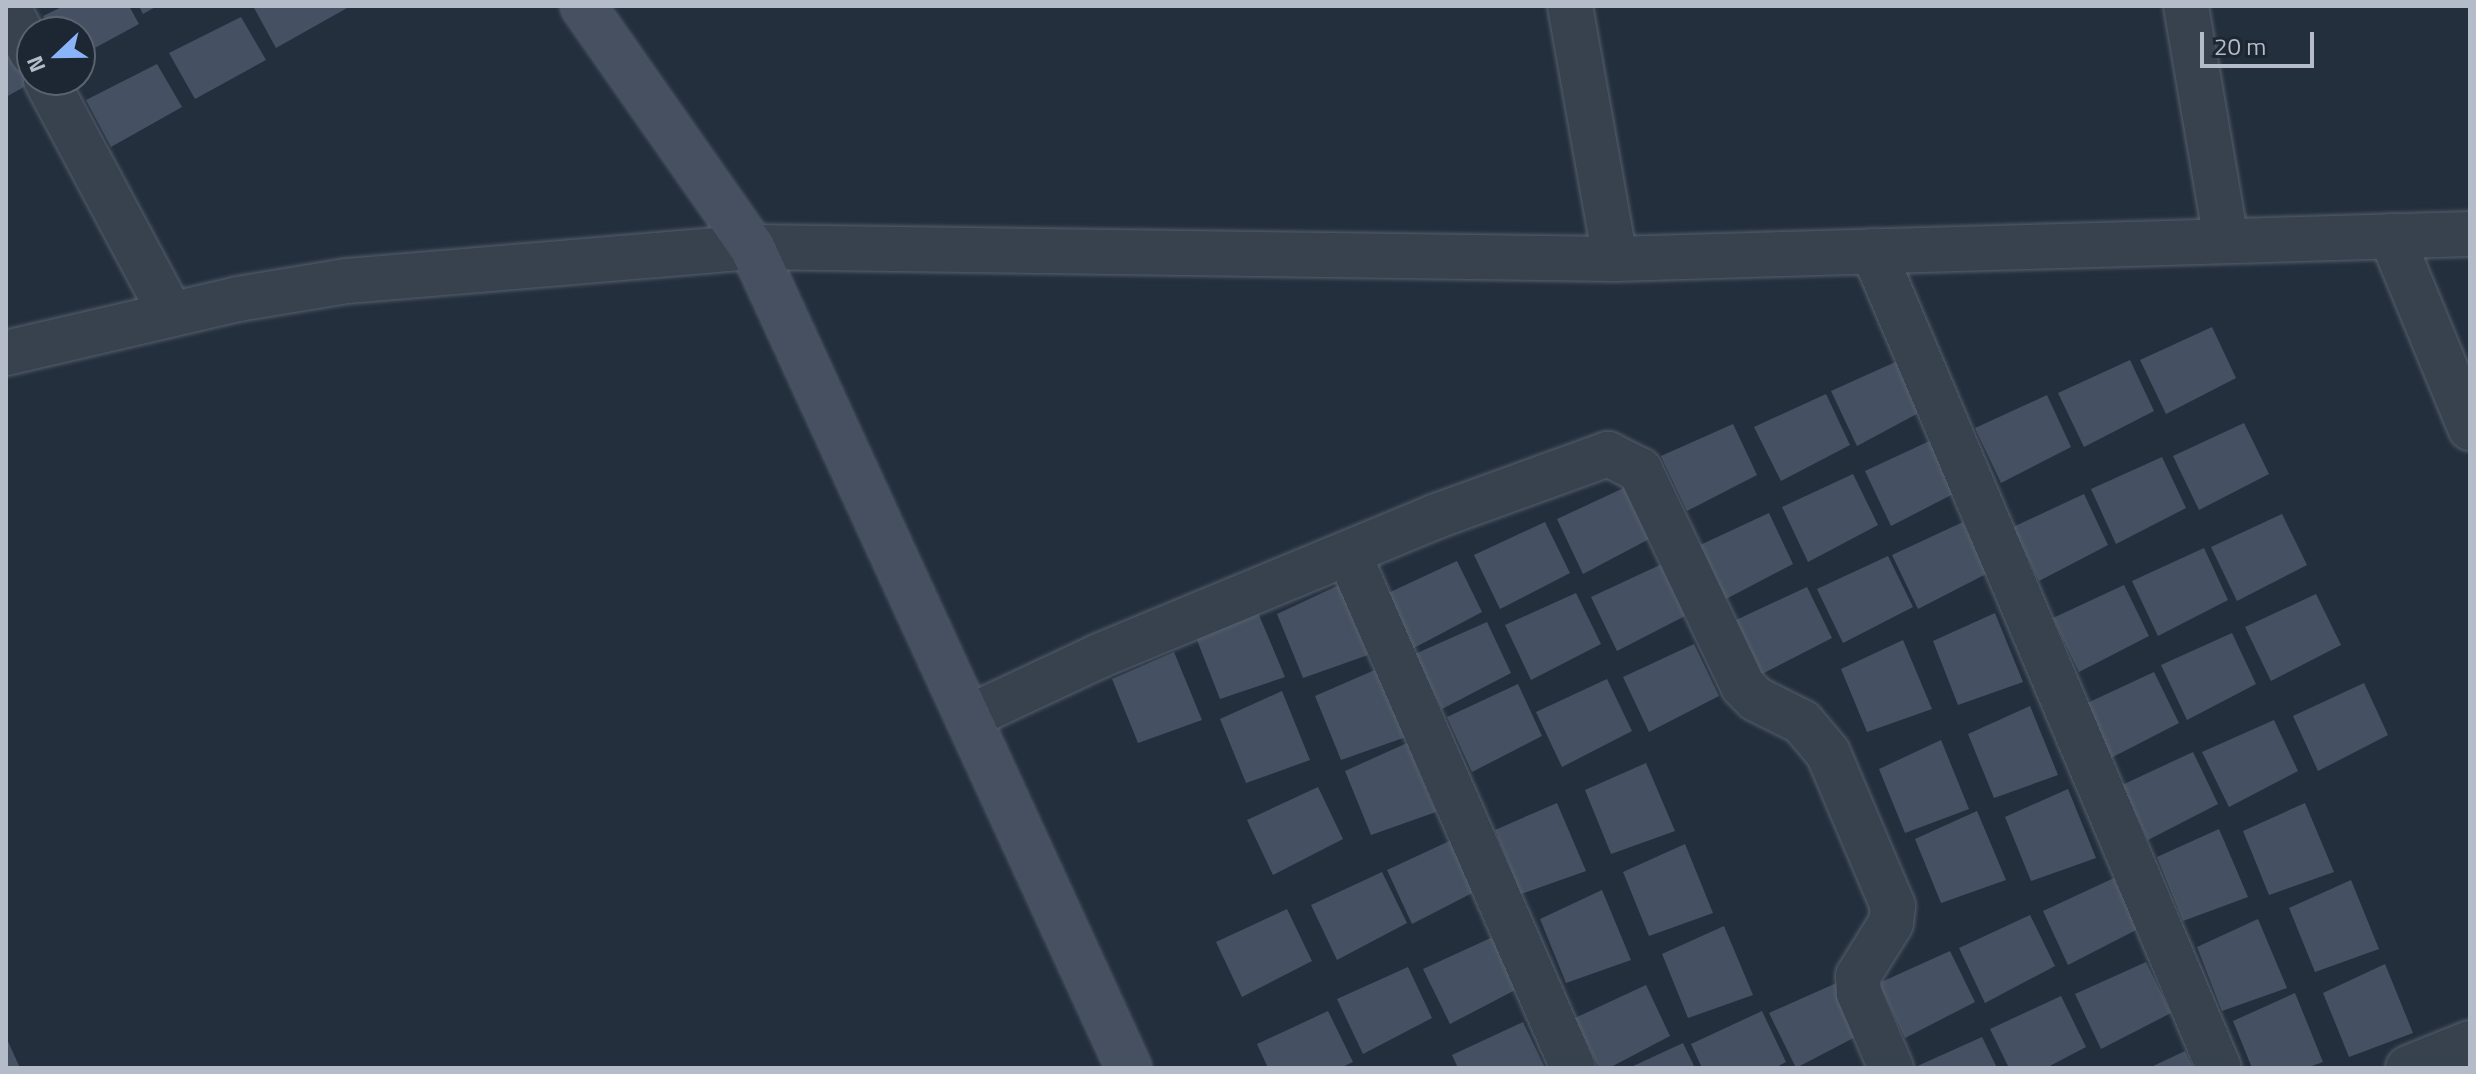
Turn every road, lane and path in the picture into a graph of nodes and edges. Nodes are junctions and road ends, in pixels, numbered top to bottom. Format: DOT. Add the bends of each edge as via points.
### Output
graph roads {
  1 [pos="583,6"];
  2 [pos="1570,6"];
  3 [pos="2186,6"];
  4 [pos="55,96"];
  5 [pos="2470,234"];
  6 [pos="2391,236"];
  7 [pos="2226,240"];
  8 [pos="752,247"];
  9 [pos="1873,251"];
  10 [pos="1615,259"];
  11 [pos="171,314"];
  12 [pos="6,353"];
  13 [pos="2470,428"];
  14 [pos="1349,555"];
  15 [pos="971,716"];
  16 [pos="2470,1043"];
  17 [pos="1129,1068"];
  18 [pos="1573,1068"];
  19 [pos="1891,1068"];
  20 [pos="2219,1068"];
  21 [pos="2408,1068"];
  1 -- 8 [label="main road"];
  2 -- 10 [label="street"];
  3 -- 7 [label="street"];
  4 -- 11 [label="street"];
  5 -- 6 [label="street"];
  6 -- 7 [label="street"];
  6 -- 13 [label="street"];
  7 -- 9 [label="street"];
  8 -- 10 [label="street"];
  8 -- 11 [label="street" via="347,281"];
  8 -- 15 [label="main road"];
  9 -- 10 [label="street"];
  9 -- 20 [label="street"];
  11 -- 12 [label="street"];
  14 -- 15 [label="street" via="1099,656"];
  14 -- 18 [label="street"];
  14 -- 19 [label="street" via="1434,517 1608,454 1640,470 1743,686 1756,699 1802,722 1828,753 1893,906 1891,923 1858,976 1859,993"];
  15 -- 17 [label="main road"];
  16 -- 21 [label="street"];
}
